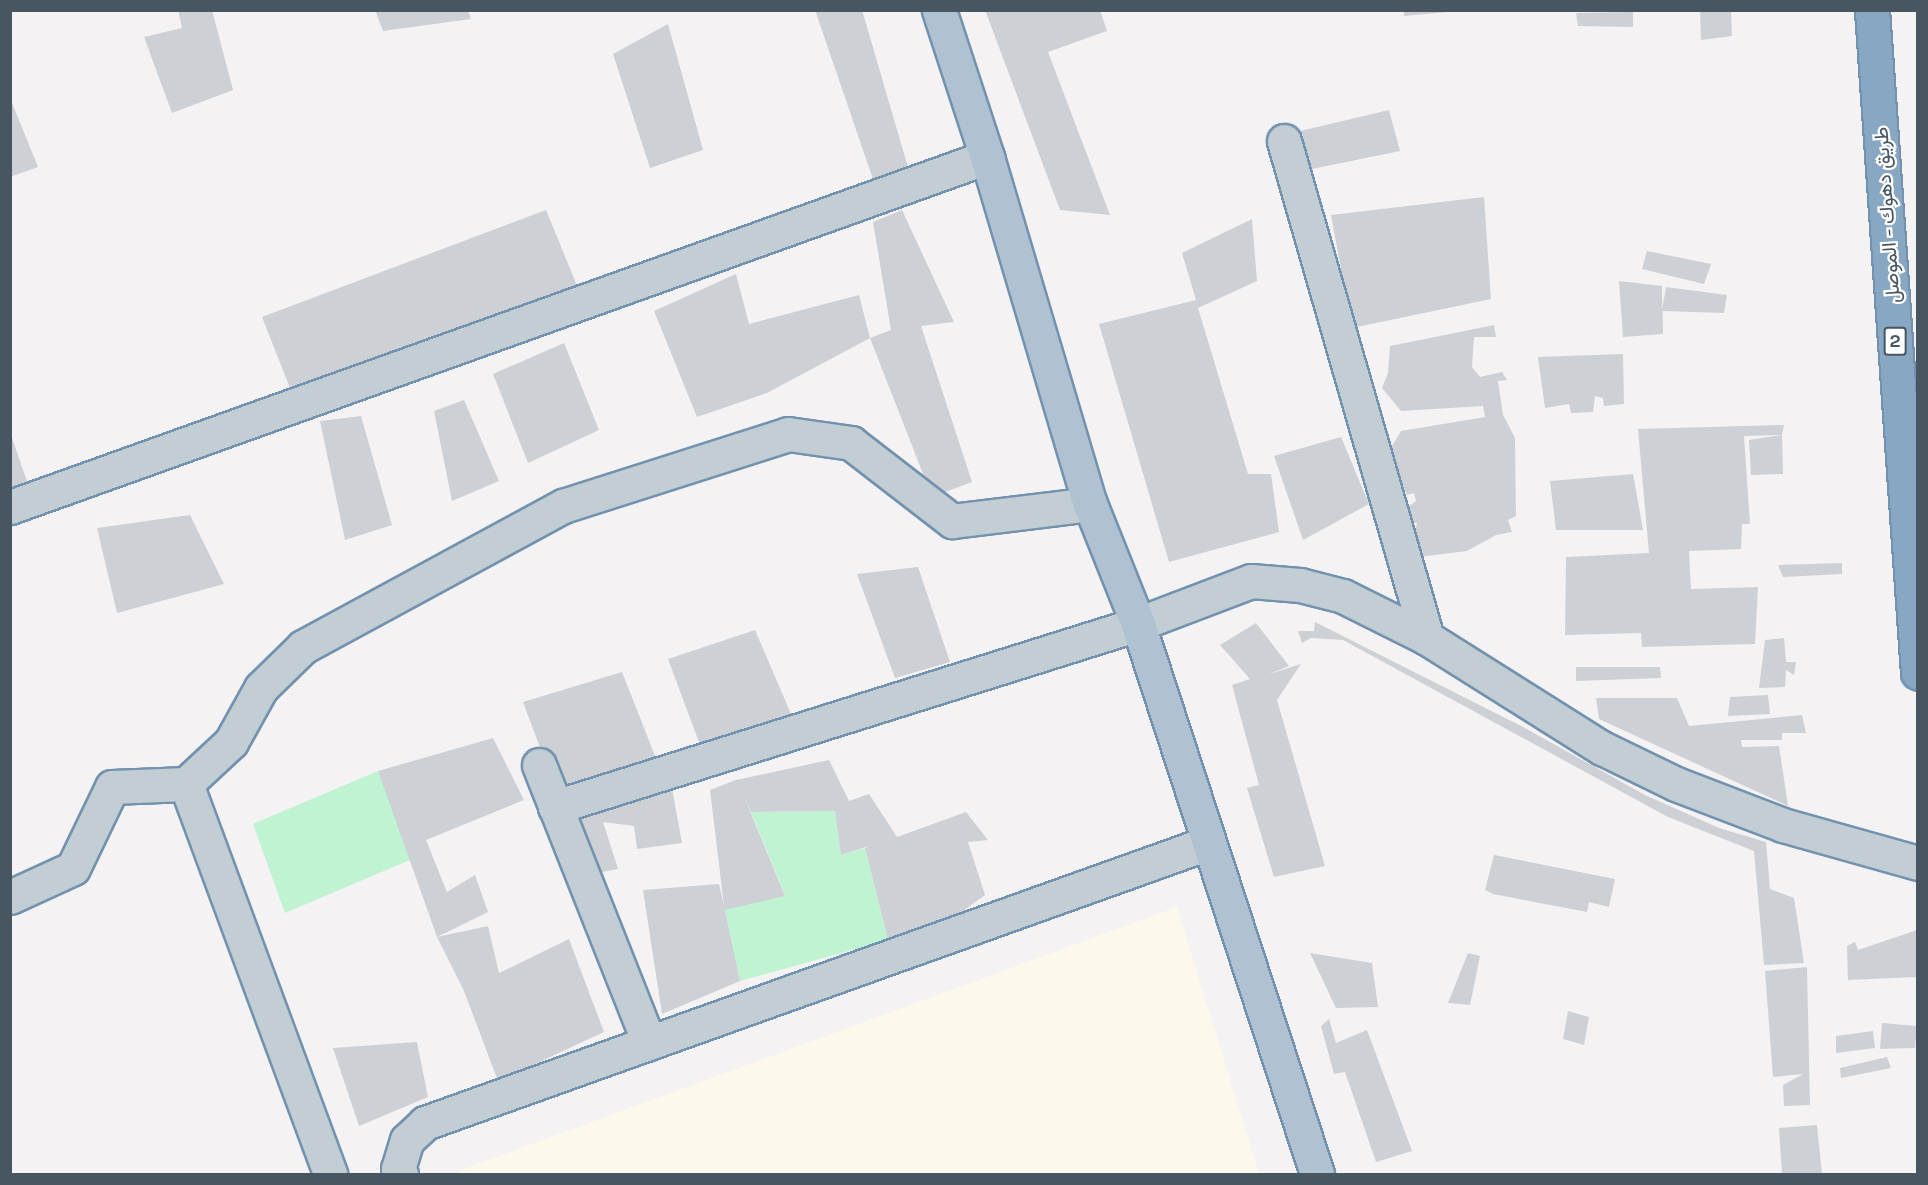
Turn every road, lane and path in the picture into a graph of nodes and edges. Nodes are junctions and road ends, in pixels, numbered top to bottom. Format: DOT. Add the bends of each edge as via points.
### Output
graph roads {
  1 [pos="939,10"];
  2 [pos="1872,10"];
  3 [pos="1284,141"];
  4 [pos="987,157"];
  5 [pos="1090,504"];
  6 [pos="10,507"];
  7 [pos="1138,624"];
  8 [pos="1427,638"];
  9 [pos="1917,672"];
  10 [pos="539,765"];
  11 [pos="186,784"];
  12 [pos="555,807"];
  13 [pos="1209,843"];
  14 [pos="1917,863"];
  15 [pos="10,897"];
  16 [pos="649,1043"];
  17 [pos="330,1174"];
  18 [pos="400,1174"];
  19 [pos="1317,1174"];
  1 -- 4 [label="main road"];
  2 -- 9 [label="highway, طريق دهوك - الموصل / 2"];
  3 -- 8 [label="street"];
  4 -- 5 [label="main road"];
  4 -- 6 [label="street"];
  5 -- 7 [label="main road"];
  5 -- 11 [label="street" via="952,521 851,443 788,434 708,456 563,506 303,647 261,688 231,742"];
  7 -- 8 [label="street" via="1251,581 1300,585 1343,596"];
  7 -- 12 [label="street"];
  7 -- 13 [label="main road"];
  8 -- 14 [label="street" via="1602,748 1676,784 1783,825"];
  10 -- 12 [label="street"];
  11 -- 15 [label="street" via="112,787 73,868"];
  11 -- 17 [label="street"];
  12 -- 16 [label="street"];
  13 -- 16 [label="street"];
  13 -- 19 [label="main road"];
  16 -- 18 [label="street" via="425,1123 407,1140"];
}
